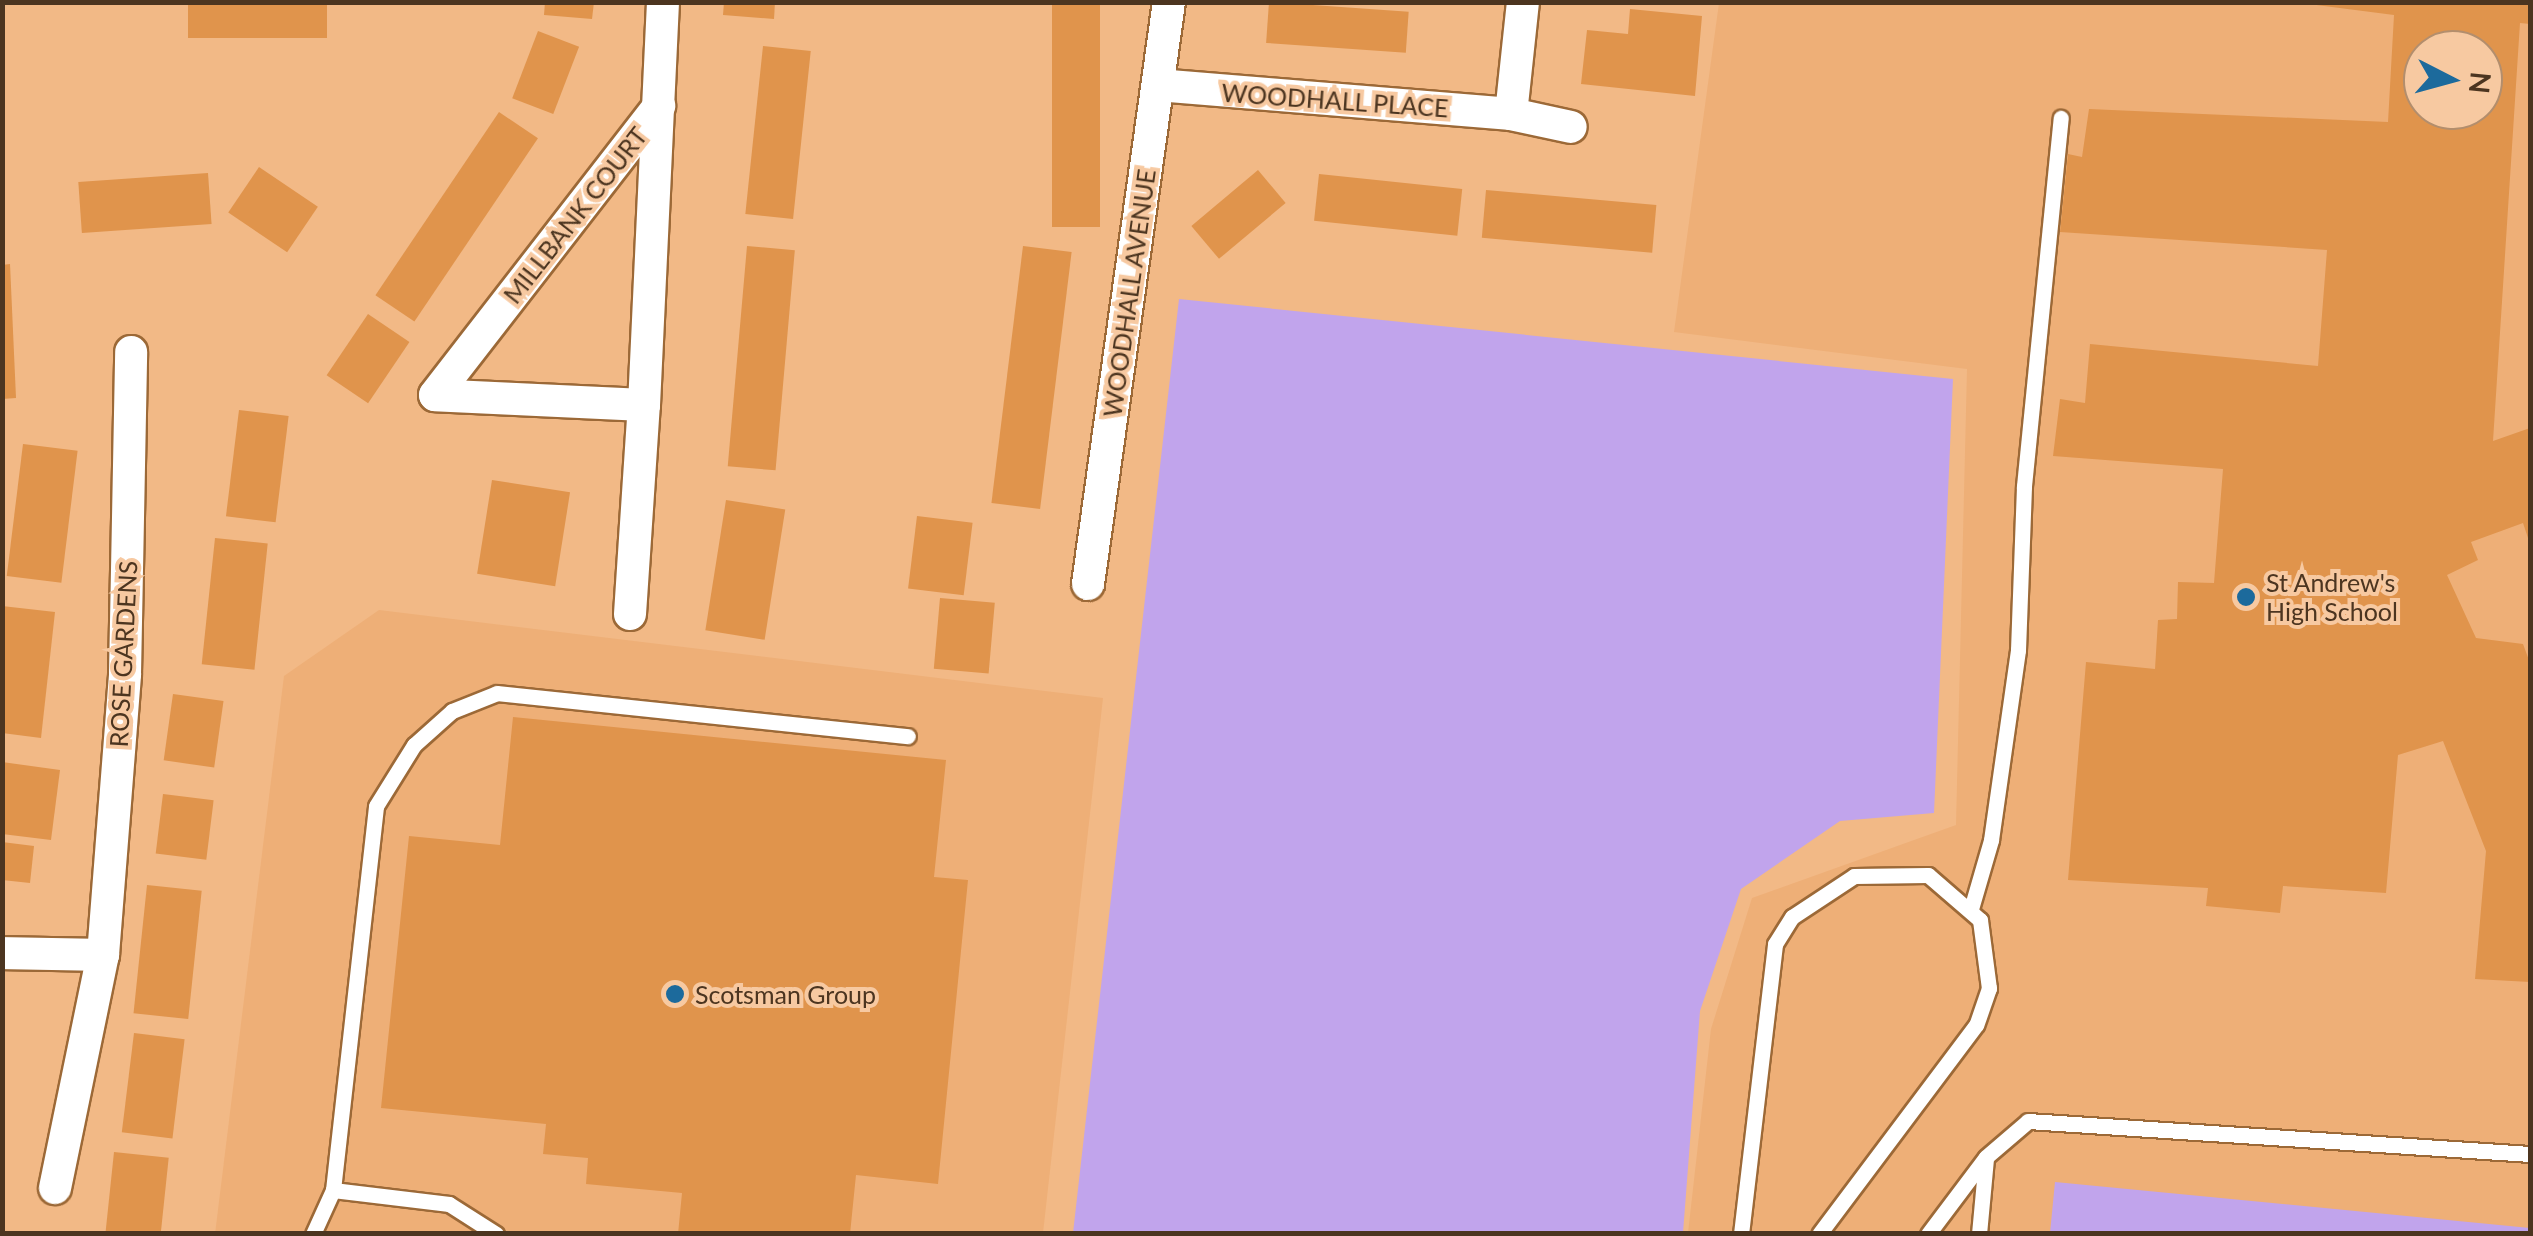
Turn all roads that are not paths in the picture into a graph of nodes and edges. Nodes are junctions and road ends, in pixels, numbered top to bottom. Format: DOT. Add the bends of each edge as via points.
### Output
graph roads {
  1 [pos="663,2"];
  2 [pos="1168,2"];
  3 [pos="1522,2"];
  4 [pos="1158,86"];
  5 [pos="660,106"];
  6 [pos="1511,114"];
  7 [pos="2061,118"];
  8 [pos="1571,127"];
  9 [pos="131,352"];
  10 [pos="644,406"];
  11 [pos="1088,584"];
  12 [pos="630,614"];
  13 [pos="908,736"];
  14 [pos="1971,908"];
  15 [pos="2,953"];
  16 [pos="103,956"];
  17 [pos="2530,1154"];
  18 [pos="1986,1157"];
  19 [pos="55,1188"];
  20 [pos="333,1190"];
  21 [pos="313,1234"];
  22 [pos="496,1234"];
  23 [pos="1741,1234"];
  24 [pos="1819,1234"];
  25 [pos="1928,1234"];
  26 [pos="1978,1234"];
  1 -- 5 [label="street"];
  2 -- 4 [label="street, WOODHALL AVENUE"];
  3 -- 6 [label="street"];
  4 -- 6 [label="street, WOODHALL PLACE"];
  4 -- 11 [label="street, WOODHALL AVENUE"];
  5 -- 10 [label="street, MILLBANK COURT"];
  5 -- 10 [label="street, MILLBANK COURT" via="434,395"];
  6 -- 8 [label="street, WOODHALL PLACE"];
  7 -- 14 [label="lane" via="2024,486 2018,650 1991,840"];
  9 -- 16 [label="street, ROSE GARDENS" via="126,674"];
  10 -- 12 [label="street, MILLBANK COURT"];
  13 -- 20 [label="lane" via="497,693 452,710 414,745 376,806"];
  14 -- 23 [label="lane" via="1928,875 1854,876 1792,917 1775,944"];
  14 -- 24 [label="lane" via="1990,950 1976,1025"];
  15 -- 16 [label="street"];
  16 -- 19 [label="street, ROSE GARDENS"];
  17 -- 18 [label="lane" via="2075,1118 2028,1121"];
  18 -- 25 [label="lane"];
  18 -- 26 [label="lane"];
  20 -- 21 [label="lane"];
  20 -- 22 [label="lane" via="450,1204"];
}
